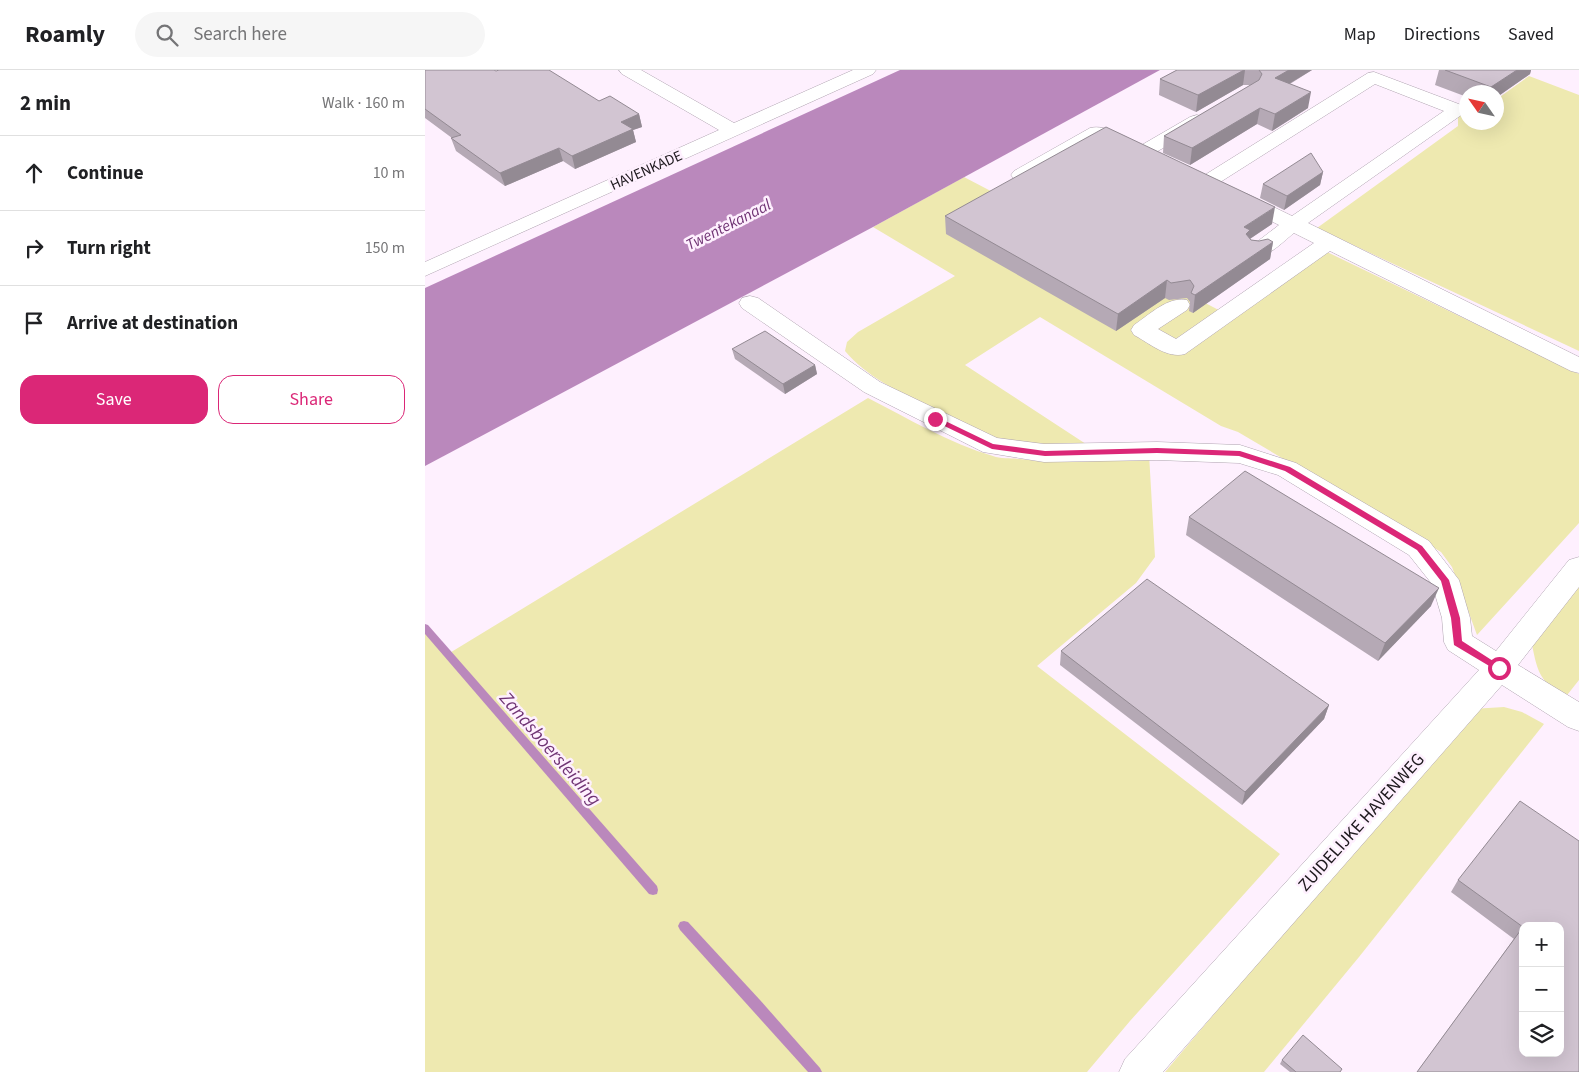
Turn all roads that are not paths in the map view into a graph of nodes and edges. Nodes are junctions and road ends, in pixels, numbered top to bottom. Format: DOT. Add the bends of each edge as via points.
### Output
graph roads {
  1 [pos="628,70"];
  2 [pos="867,70"];
  3 [pos="1368,74"];
  4 [pos="1208,114"];
  5 [pos="733,130"];
  6 [pos="1142,152"];
  7 [pos="1166,163"];
  8 [pos="1007,182"];
  9 [pos="1292,225"];
  10 [pos="1328,242"];
  11 [pos="1256,252"];
  12 [pos="425,270"];
  13 [pos="750,303"];
  14 [pos="1179,306"];
  15 [pos="1579,366"];
  16 [pos="1579,567"];
  17 [pos="1499,668"];
  18 [pos="1579,718"];
  19 [pos="1138,1072"];
  1 -- 5 [label="street"];
  2 -- 5 [label="street, HAVENKADE"];
  3 -- 9 [label="street" via="1458,110"];
  3 -- 9 [label="street" via="1199,178"];
  4 -- 6 [label="street"];
  5 -- 12 [label="street, HAVENKADE"];
  6 -- 7 [label="street"];
  6 -- 8 [label="street" via="1097,132"];
  9 -- 10 [label="street"];
  9 -- 11 [label="street"];
  10 -- 14 [label="street" via="1177,349 1142,330"];
  10 -- 15 [label="street"];
  13 -- 17 [label="street" via="872,386 992,446 1045,453 1157,451 1240,454 1287,469 1419,548 1445,580 1456,618 1457,642"];
  16 -- 17 [label="street, ZUIDELIJKE HAVENWEG"];
  17 -- 18 [label="street"];
  17 -- 19 [label="street, ZUIDELIJKE HAVENWEG"];
}
